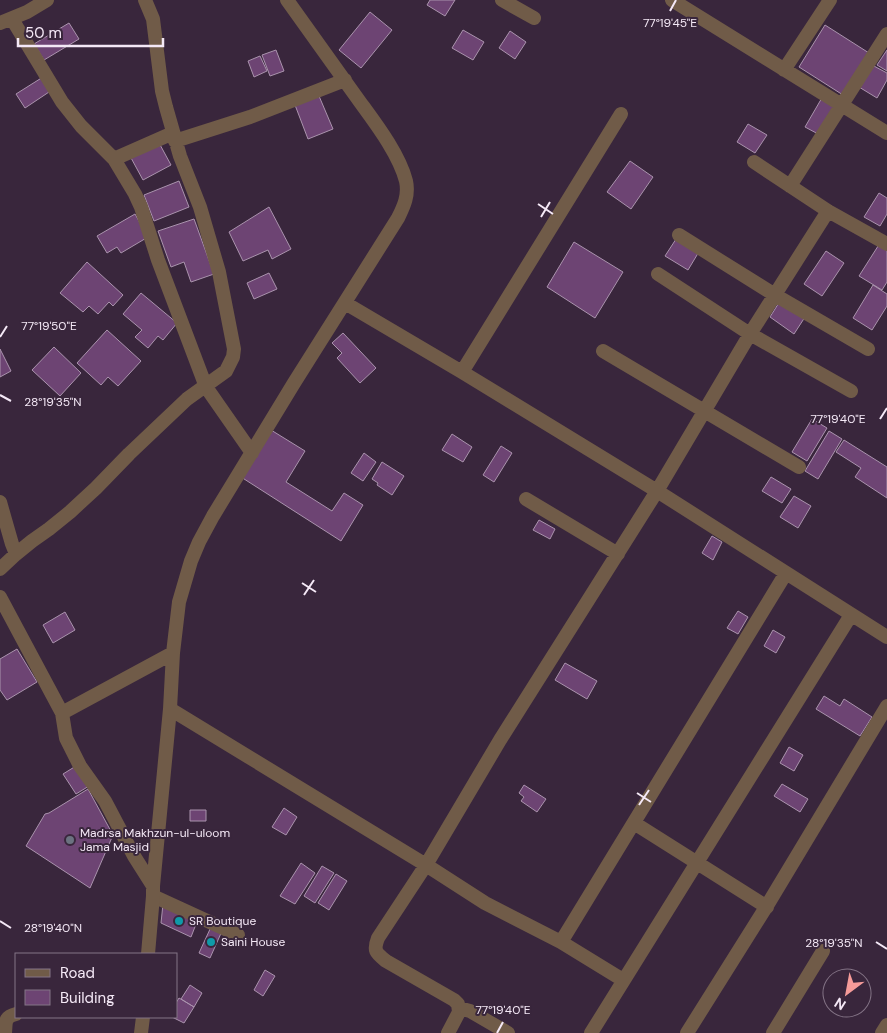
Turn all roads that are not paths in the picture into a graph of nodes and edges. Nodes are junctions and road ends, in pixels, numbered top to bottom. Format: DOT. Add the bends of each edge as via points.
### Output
graph roads {
  1 [pos="47,0"];
  2 [pos="145,0"];
  3 [pos="502,0"];
  4 [pos="672,0"];
  5 [pos="830,0"];
  6 [pos="294,3"];
  7 [pos="534,18"];
  8 [pos="6,21"];
  9 [pos="887,34"];
  10 [pos="784,70"];
  11 [pos="345,80"];
  12 [pos="841,105"];
  13 [pos="621,114"];
  14 [pos="887,133"];
  15 [pos="174,137"];
  16 [pos="114,159"];
  17 [pos="754,162"];
  18 [pos="790,186"];
  19 [pos="828,211"];
  20 [pos="679,235"];
  21 [pos="887,244"];
  22 [pos="658,274"];
  23 [pos="775,295"];
  24 [pos="345,303"];
  25 [pos="750,334"];
  26 [pos="868,348"];
  27 [pos="603,351"];
  28 [pos="462,372"];
  29 [pos="206,387"];
  30 [pos="851,391"];
  31 [pos="704,410"];
  32 [pos="252,453"];
  33 [pos="799,467"];
  34 [pos="656,492"];
  35 [pos="526,499"];
  36 [pos="0,502"];
  37 [pos="16,554"];
  38 [pos="618,554"];
  39 [pos="0,569"];
  40 [pos="786,573"];
  41 [pos="0,597"];
  42 [pos="851,615"];
  43 [pos="887,637"];
  44 [pos="173,653"];
  45 [pos="887,706"];
  46 [pos="170,708"];
  47 [pos="62,713"];
  48 [pos="634,823"];
  49 [pos="696,862"];
  50 [pos="426,865"];
  51 [pos="153,891"];
  52 [pos="767,907"];
  53 [pos="238,935"];
  54 [pos="561,942"];
  55 [pos="823,951"];
  56 [pos="148,953"];
  57 [pos="623,980"];
  58 [pos="459,1008"];
  59 [pos="15,1014"];
  60 [pos="143,1018"];
  61 [pos="887,1024"];
  62 [pos="5,1033"];
  63 [pos="141,1033"];
  64 [pos="448,1033"];
  65 [pos="508,1033"];
  66 [pos="591,1033"];
  67 [pos="687,1033"];
  68 [pos="773,1033"];
  69 [pos="882,1033"];
  1 -- 8 [label="street"];
  2 -- 15 [label="street" via="152,19 162,91"];
  3 -- 7 [label="street"];
  4 -- 10 [label="street"];
  5 -- 10 [label="street"];
  6 -- 11 [label="street"];
  8 -- 16 [label="street" via="67,108"];
  9 -- 12 [label="street"];
  10 -- 12 [label="street"];
  11 -- 15 [label="street" via="250,117"];
  11 -- 24 [label="street" via="390,146 402,170 407,193 398,218"];
  12 -- 14 [label="street"];
  12 -- 18 [label="street"];
  13 -- 28 [label="street"];
  15 -- 16 [label="street"];
  15 -- 29 [label="street" via="200,207 219,272 234,349 226,371"];
  16 -- 29 [label="street" via="136,194"];
  17 -- 18 [label="street"];
  18 -- 19 [label="street"];
  19 -- 21 [label="street"];
  19 -- 23 [label="street"];
  20 -- 23 [label="street"];
  22 -- 25 [label="street"];
  23 -- 25 [label="street"];
  23 -- 26 [label="street"];
  24 -- 28 [label="street"];
  24 -- 32 [label="street"];
  25 -- 30 [label="street"];
  25 -- 31 [label="street"];
  27 -- 31 [label="street"];
  28 -- 34 [label="street"];
  29 -- 32 [label="street"];
  29 -- 37 [label="street" via="187,399 70,512"];
  31 -- 33 [label="street"];
  31 -- 34 [label="street"];
  32 -- 44 [label="street" via="213,516 191,561 179,602"];
  34 -- 38 [label="street"];
  34 -- 40 [label="street"];
  35 -- 38 [label="street"];
  36 -- 37 [label="street"];
  37 -- 39 [label="street"];
  38 -- 50 [label="street" via="500,740"];
  40 -- 42 [label="street"];
  40 -- 48 [label="street"];
  41 -- 47 [label="street"];
  42 -- 43 [label="street"];
  42 -- 49 [label="street"];
  44 -- 46 [label="street"];
  44 -- 47 [label="street"];
  45 -- 52 [label="street"];
  46 -- 50 [label="street"];
  46 -- 51 [label="street"];
  47 -- 51 [label="street" via="66,738 80,766 105,801"];
  48 -- 49 [label="street"];
  48 -- 54 [label="street"];
  49 -- 52 [label="street"];
  49 -- 57 [label="street"];
  50 -- 54 [label="street" via="501,912"];
  50 -- 58 [label="street" via="378,938 375,951 386,961 454,1000"];
  51 -- 53 [label="street"];
  51 -- 56 [label="street"];
  52 -- 67 [label="street"];
  54 -- 57 [label="street"];
  55 -- 68 [label="street"];
  57 -- 66 [label="street"];
  58 -- 64 [label="street"];
  58 -- 65 [label="street"];
  59 -- 62 [label="street" via="7,1018"];
  60 -- 63 [label="street"];
  61 -- 69 [label="street"];
}
